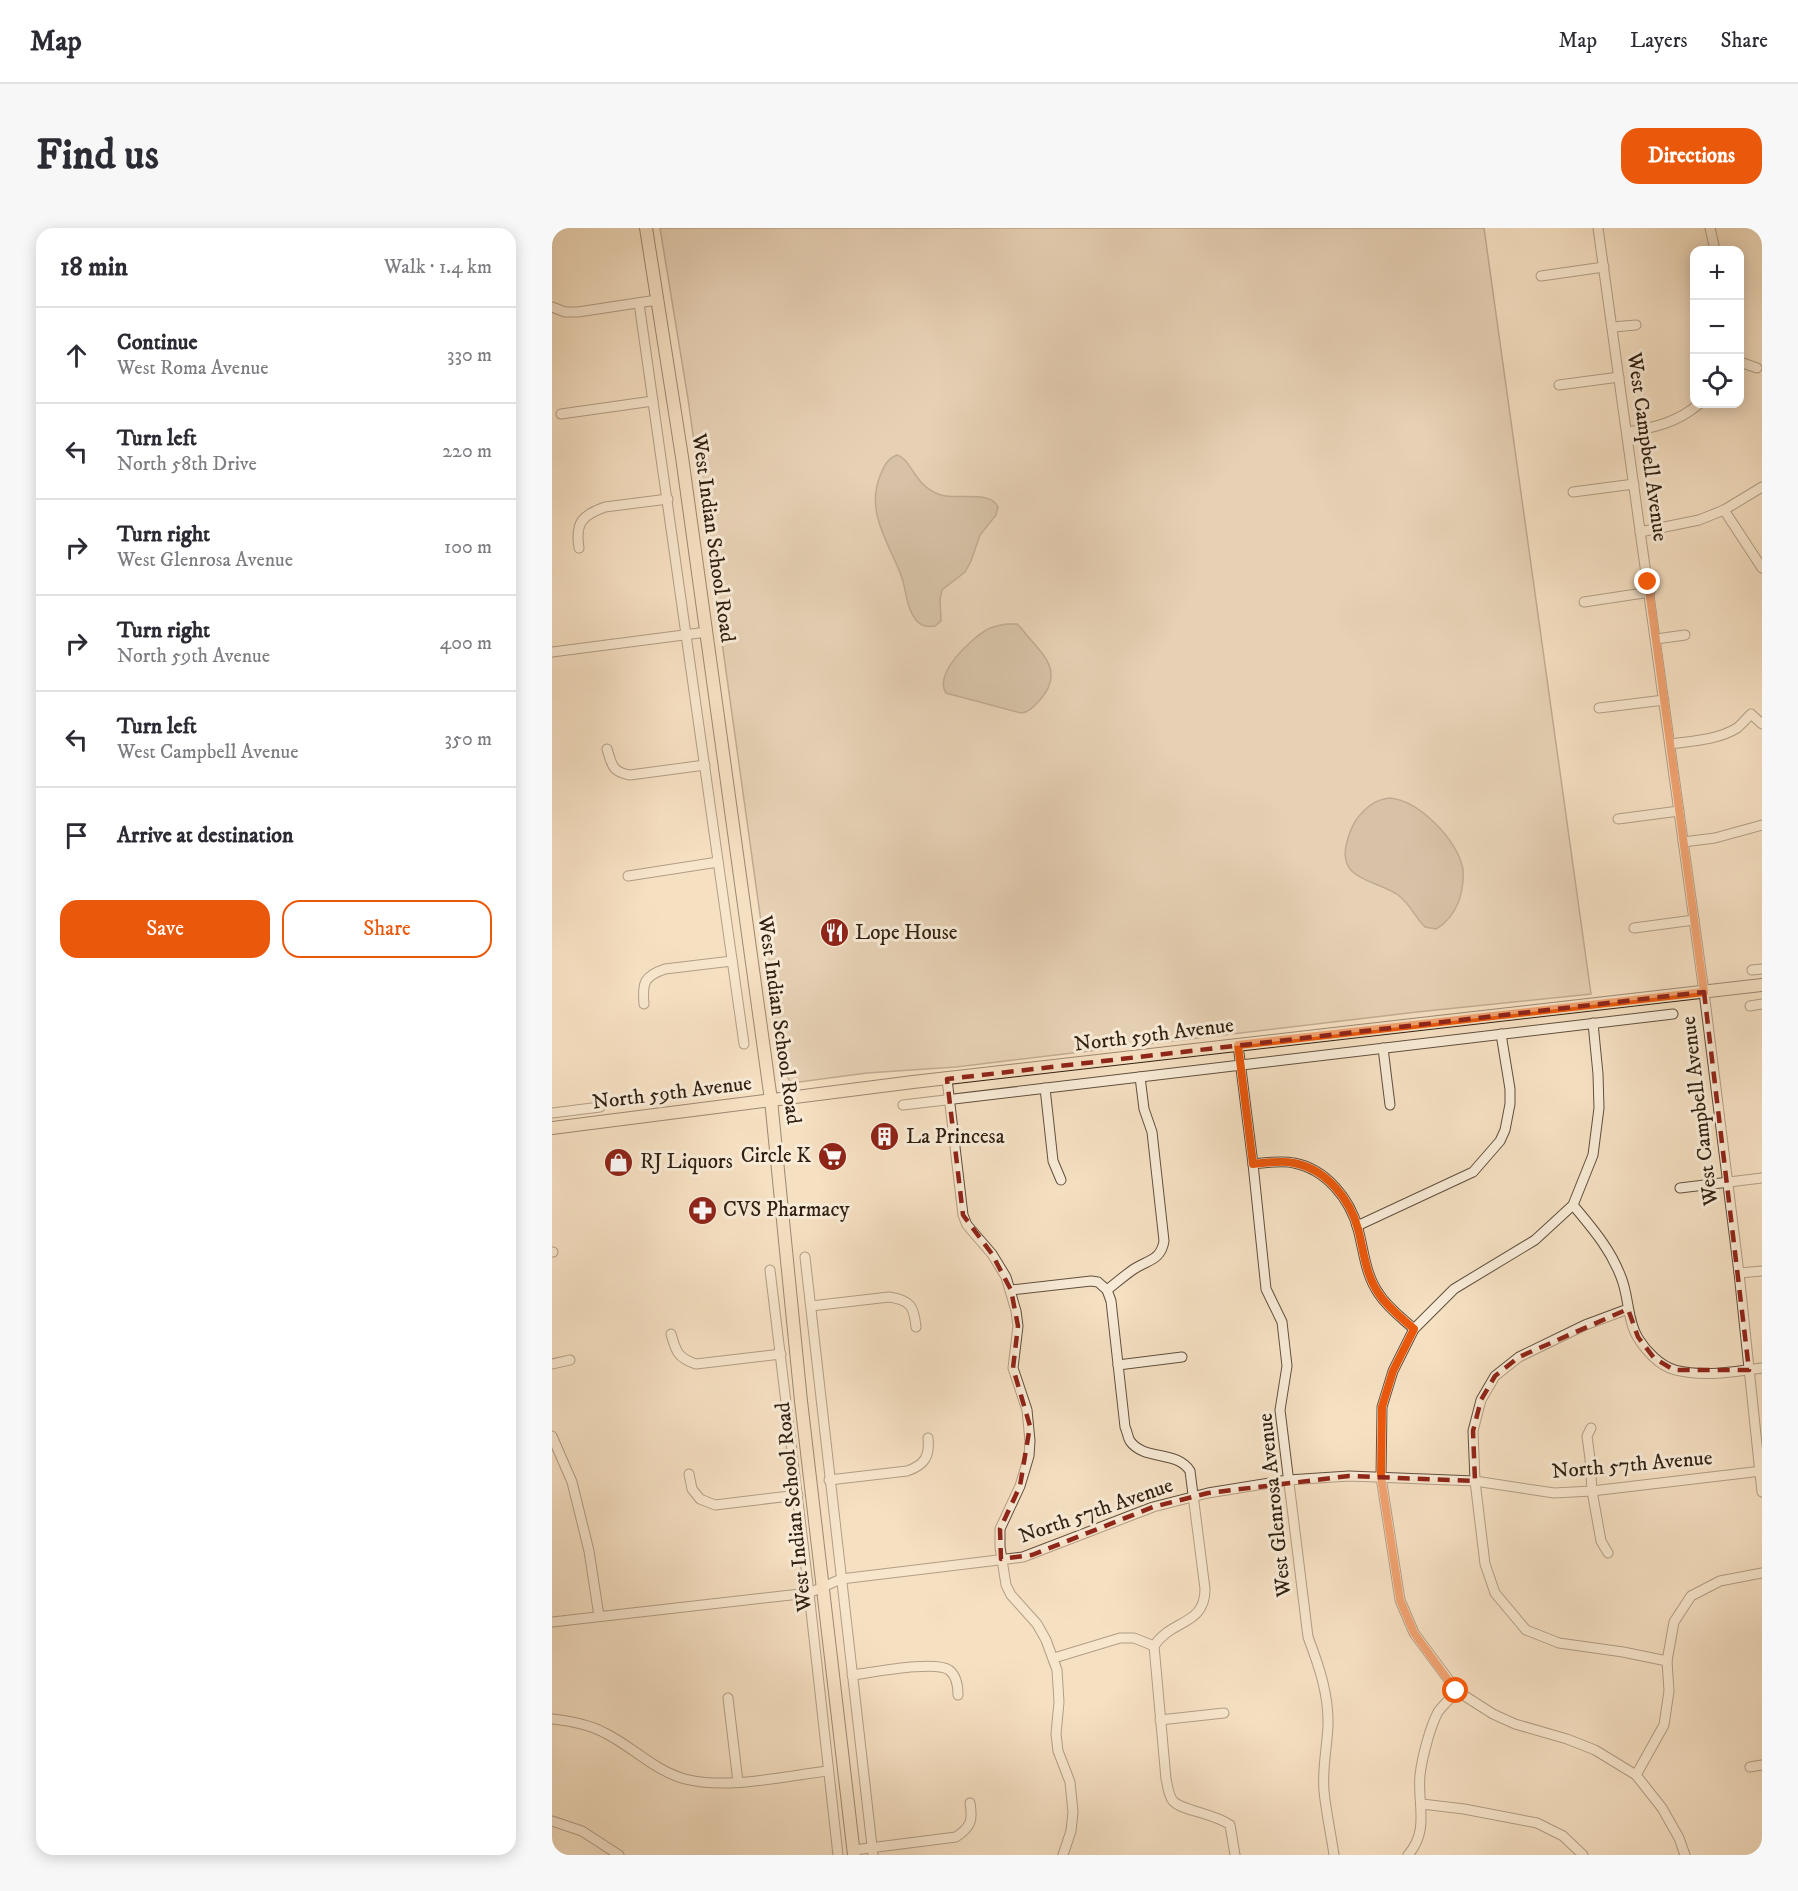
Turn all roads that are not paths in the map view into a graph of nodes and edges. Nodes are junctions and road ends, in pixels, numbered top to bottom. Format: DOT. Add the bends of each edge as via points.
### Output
graph roads {
  1 [pos="646,228"];
  2 [pos="1598,228"];
  3 [pos="1710,228"];
  4 [pos="1714,246"];
  5 [pos="1604,267"];
  6 [pos="1540,276"];
  7 [pos="657,300"];
  8 [pos="639,303"];
  9 [pos="552,307"];
  10 [pos="1636,325"];
  11 [pos="1612,327"];
  12 [pos="1744,363"];
  13 [pos="1757,368"];
  14 [pos="1619,376"];
  15 [pos="1558,385"];
  16 [pos="653,401"];
  17 [pos="1694,408"];
  18 [pos="561,414"];
  19 [pos="1627,432"];
  20 [pos="1634,484"];
  21 [pos="1762,487"];
  22 [pos="1573,492"];
  23 [pos="668,499"];
  24 [pos="1724,510"];
  25 [pos="1640,532"];
  26 [pos="579,548"];
  27 [pos="1762,568"];
  28 [pos="1650,592"];
  29 [pos="1584,602"];
  30 [pos="706,632"];
  31 [pos="686,634"];
  32 [pos="1684,635"];
  33 [pos="1656,639"];
  34 [pos="552,652"];
  35 [pos="1664,700"];
  36 [pos="1599,708"];
  37 [pos="1762,724"];
  38 [pos="1670,744"];
  39 [pos="608,749"];
  40 [pos="705,765"];
  41 [pos="1679,811"];
  42 [pos="1618,819"];
  43 [pos="1762,825"];
  44 [pos="1683,842"];
  45 [pos="718,862"];
  46 [pos="628,876"];
  47 [pos="1694,920"];
  48 [pos="1634,928"];
  49 [pos="732,961"];
  50 [pos="1762,985"];
  51 [pos="1704,992"];
  52 [pos="644,1004"];
  53 [pos="1762,1004"];
  54 [pos="1750,1006"];
  55 [pos="1673,1014"];
  56 [pos="1593,1023"];
  57 [pos="1502,1034"];
  58 [pos="744,1044"];
  59 [pos="1238,1045"];
  60 [pos="1383,1048"];
  61 [pos="1240,1065"];
  62 [pos="1140,1077"];
  63 [pos="947,1078"];
  64 [pos="1045,1088"];
  65 [pos="950,1099"];
  66 [pos="771,1100"];
  67 [pos="903,1105"];
  68 [pos="1390,1105"];
  69 [pos="600,1107"];
  70 [pos="552,1113"];
  71 [pos="552,1128"];
  72 [pos="1253,1164"];
  73 [pos="1762,1178"];
  74 [pos="1061,1180"];
  75 [pos="1727,1182"];
  76 [pos="1680,1188"];
  77 [pos="1573,1205"];
  78 [pos="1357,1226"];
  79 [pos="805,1257"];
  80 [pos="770,1270"];
  81 [pos="1762,1271"];
  82 [pos="1739,1273"];
  83 [pos="1011,1290"];
  84 [pos="1107,1290"];
  85 [pos="811,1306"];
  86 [pos="1628,1309"];
  87 [pos="916,1327"];
  88 [pos="1414,1329"];
  89 [pos="671,1334"];
  90 [pos="781,1354"];
  91 [pos="1182,1357"];
  92 [pos="570,1360"];
  93 [pos="552,1364"];
  94 [pos="1118,1365"];
  95 [pos="1762,1368"];
  96 [pos="1749,1370"];
  97 [pos="1591,1428"];
  98 [pos="552,1436"];
  99 [pos="928,1438"];
  100 [pos="1761,1472"];
  101 [pos="689,1474"];
  102 [pos="1381,1477"];
  103 [pos="829,1480"];
  104 [pos="1288,1480"];
  105 [pos="1475,1481"];
  106 [pos="1592,1491"];
  107 [pos="1762,1492"];
  108 [pos="798,1495"];
  109 [pos="1194,1496"];
  110 [pos="1608,1553"];
  111 [pos="1001,1560"];
  112 [pos="1762,1573"];
  113 [pos="842,1579"];
  114 [pos="822,1586"];
  115 [pos="809,1593"];
  116 [pos="599,1616"];
  117 [pos="552,1622"];
  118 [pos="1154,1646"];
  119 [pos="1054,1658"];
  120 [pos="1667,1661"];
  121 [pos="852,1676"];
  122 [pos="1456,1691"];
  123 [pos="958,1695"];
  124 [pos="728,1698"];
  125 [pos="1224,1713"];
  126 [pos="552,1719"];
  127 [pos="1160,1720"];
  128 [pos="1762,1765"];
  129 [pos="1750,1767"];
  130 [pos="828,1771"];
  131 [pos="1636,1775"];
  132 [pos="738,1782"];
  133 [pos="970,1803"];
  134 [pos="1422,1804"];
  135 [pos="552,1821"];
  136 [pos="873,1851"];
  137 [pos="854,1853"];
  138 [pos="619,1855"];
  139 [pos="838,1855"];
  140 [pos="1063,1855"];
  141 [pos="1235,1855"];
  142 [pos="1334,1855"];
  143 [pos="1408,1855"];
  144 [pos="1583,1855"];
  145 [pos="1685,1855"];
  1 -- 7 [label="main road, West Indian School Road"];
  2 -- 5 [label="street, West Campbell Avenue"];
  3 -- 4 [label="street"];
  5 -- 6 [label="street"];
  5 -- 11 [label="street, West Campbell Avenue"];
  7 -- 8 [label="street"];
  7 -- 30 [label="main road, West Indian School Road"];
  8 -- 9 [label="street" via="578,312"];
  8 -- 16 [label="street, West Indian School Road"];
  10 -- 11 [label="street"];
  11 -- 14 [label="street, West Campbell Avenue"];
  12 -- 13 [label="street"];
  14 -- 15 [label="street"];
  14 -- 19 [label="street, West Campbell Avenue"];
  16 -- 18 [label="street"];
  16 -- 23 [label="street, West Indian School Road"];
  17 -- 19 [label="street" via="1662,426"];
  19 -- 20 [label="street, West Campbell Avenue"];
  20 -- 22 [label="street"];
  20 -- 25 [label="street, West Campbell Avenue"];
  21 -- 24 [label="street"];
  23 -- 26 [label="street" via="596,510 579,525"];
  23 -- 31 [label="street, West Indian School Road"];
  24 -- 25 [label="street" via="1699,520"];
  24 -- 27 [label="street"];
  25 -- 28 [label="street, West Campbell Avenue"];
  28 -- 29 [label="street"];
  28 -- 33 [label="street, West Campbell Avenue"];
  30 -- 31 [label="street"];
  30 -- 66 [label="main road, West Indian School Road"];
  31 -- 34 [label="street"];
  31 -- 40 [label="street, West Indian School Road"];
  32 -- 33 [label="street"];
  33 -- 35 [label="street, West Campbell Avenue"];
  35 -- 36 [label="street"];
  35 -- 38 [label="street, West Campbell Avenue"];
  37 -- 38 [label="street" via="1751,714 1737,728 1719,735"];
  38 -- 41 [label="street, West Campbell Avenue"];
  39 -- 40 [label="street" via="615,769 630,775"];
  40 -- 45 [label="street, West Indian School Road"];
  41 -- 42 [label="street"];
  41 -- 44 [label="street, West Campbell Avenue"];
  43 -- 44 [label="street"];
  44 -- 47 [label="street, West Campbell Avenue"];
  45 -- 46 [label="street"];
  45 -- 49 [label="street, West Indian School Road"];
  47 -- 48 [label="street"];
  47 -- 51 [label="street, West Campbell Avenue"];
  49 -- 52 [label="street" via="656,972 642,987"];
  49 -- 58 [label="street, West Indian School Road"];
  50 -- 51 [label="main road, North 59th Avenue"];
  51 -- 59 [label="main road, North 59th Avenue"];
  51 -- 75 [label="street, West Campbell Avenue"];
  53 -- 54 [label="street"];
  55 -- 56 [label="street, North 59th Avenue"];
  56 -- 57 [label="street, North 59th Avenue"];
  56 -- 77 [label="street" via="1599,1108 1593,1155"];
  57 -- 60 [label="street, North 59th Avenue"];
  57 -- 78 [label="street" via="1510,1104 1500,1140 1473,1172"];
  59 -- 61 [label="street, West Glenrosa Avenue"];
  59 -- 63 [label="main road, North 59th Avenue"];
  60 -- 61 [label="street, North 59th Avenue"];
  60 -- 68 [label="street"];
  61 -- 62 [label="street, North 59th Avenue"];
  61 -- 72 [label="street, West Glenrosa Avenue"];
  62 -- 64 [label="street, North 59th Avenue"];
  62 -- 84 [label="street" via="1152,1132 1163,1248 1154,1259"];
  63 -- 65 [label="street"];
  63 -- 66 [label="main road, North 59th Avenue"];
  64 -- 65 [label="street, North 59th Avenue"];
  64 -- 74 [label="street" via="1053,1161"];
  65 -- 67 [label="street, North 59th Avenue"];
  65 -- 83 [label="street" via="963,1215 992,1254"];
  66 -- 71 [label="main road, North 59th Avenue"];
  66 -- 114 [label="main road, West Indian School Road"];
  69 -- 70 [label="street, North 59th Avenue"];
  72 -- 78 [label="street" via="1294,1162 1310,1167 1343,1194"];
  72 -- 104 [label="street, West Glenrosa Avenue" via="1266,1289 1282,1322 1287,1366 1280,1410"];
  73 -- 75 [label="street"];
  75 -- 76 [label="street"];
  75 -- 82 [label="street, West Campbell Avenue"];
  77 -- 86 [label="street" via="1605,1243 1622,1278"];
  77 -- 88 [label="street" via="1535,1240 1454,1289"];
  78 -- 88 [label="street" via="1365,1266 1378,1293"];
  79 -- 85 [label="street, West Indian School Road"];
  80 -- 90 [label="street, West Indian School Road"];
  81 -- 82 [label="street"];
  82 -- 96 [label="street, West Campbell Avenue"];
  83 -- 84 [label="street" via="1091,1281"];
  83 -- 111 [label="street" via="1018,1326 1013,1368 1026,1410 1030,1441 1020,1486 1000,1529"];
  84 -- 94 [label="street"];
  85 -- 87 [label="street" via="897,1298 915,1311"];
  85 -- 103 [label="street, West Indian School Road"];
  86 -- 96 [label="street" via="1638,1337 1654,1358 1674,1370"];
  86 -- 105 [label="street" via="1519,1357 1495,1376 1481,1400 1473,1431"];
  88 -- 102 [label="street" via="1393,1371 1382,1407"];
  89 -- 90 [label="street" via="682,1360 696,1364"];
  90 -- 108 [label="street, West Indian School Road"];
  91 -- 94 [label="street"];
  92 -- 93 [label="street"];
  94 -- 109 [label="street" via="1130,1441 1141,1450 1187,1466"];
  95 -- 96 [label="street"];
  96 -- 100 [label="street, West Campbell Avenue"];
  97 -- 106 [label="street" via="1587,1436"];
  98 -- 116 [label="street" via="572,1482 589,1551"];
  99 -- 103 [label="street" via="925,1459 914,1469"];
  100 -- 106 [label="street, North 57th Avenue"];
  100 -- 107 [label="street, West Campbell Avenue"];
  101 -- 108 [label="street" via="692,1489 700,1499 715,1505"];
  102 -- 104 [label="street, North 57th Avenue"];
  102 -- 105 [label="street, North 57th Avenue"];
  102 -- 122 [label="street" via="1400,1600 1414,1633"];
  103 -- 113 [label="street, West Indian School Road"];
  104 -- 109 [label="street, North 57th Avenue"];
  104 -- 142 [label="street, West Glenrosa Avenue" via="1308,1637 1326,1698 1324,1791"];
  105 -- 106 [label="street, North 57th Avenue" via="1554,1493"];
  105 -- 120 [label="street" via="1485,1564 1495,1593 1526,1630 1559,1642"];
  106 -- 110 [label="street" via="1601,1541"];
  108 -- 115 [label="street, West Indian School Road"];
  109 -- 111 [label="street, North 57th Avenue" via="1153,1507 1032,1554"];
  109 -- 118 [label="street" via="1205,1600 1195,1616 1167,1630"];
  111 -- 113 [label="street, North 57th Avenue"];
  111 -- 119 [label="street" via="1011,1595 1037,1624"];
  112 -- 120 [label="street" via="1720,1581 1691,1596 1674,1622"];
  113 -- 114 [label="street, North 57th Avenue"];
  113 -- 121 [label="street, West Indian School Road"];
  114 -- 115 [label="street, North 57th Avenue"];
  114 -- 137 [label="main road, West Indian School Road"];
  115 -- 116 [label="street, North 57th Avenue"];
  115 -- 130 [label="street, West Indian School Road"];
  116 -- 117 [label="street, North 57th Avenue"];
  118 -- 119 [label="street" via="1134,1638 1120,1638"];
  118 -- 127 [label="street"];
  119 -- 140 [label="street" via="1059,1681 1058,1750 1072,1792 1071,1831"];
  120 -- 131 [label="street" via="1669,1691 1664,1725"];
  121 -- 123 [label="street" via="935,1666 954,1675"];
  121 -- 136 [label="street, West Indian School Road"];
  122 -- 131 [label="street" via="1493,1714 1586,1746"];
  122 -- 134 [label="street" via="1438,1712 1425,1749 1420,1776"];
  124 -- 132 [label="street"];
  125 -- 127 [label="street"];
  126 -- 132 [label="street" via="593,1727 685,1779"];
  127 -- 141 [label="street" via="1166,1779 1173,1802 1230,1824"];
  128 -- 129 [label="street"];
  130 -- 132 [label="street"];
  130 -- 139 [label="street, West Indian School Road"];
  131 -- 145 [label="street" via="1662,1808"];
  133 -- 136 [label="street" via="972,1817 956,1837"];
  134 -- 143 [label="street" via="1420,1832"];
  134 -- 144 [label="street" via="1537,1823 1563,1836"];
  135 -- 138 [label="street" via="582,1831"];
  136 -- 137 [label="street"];
}
